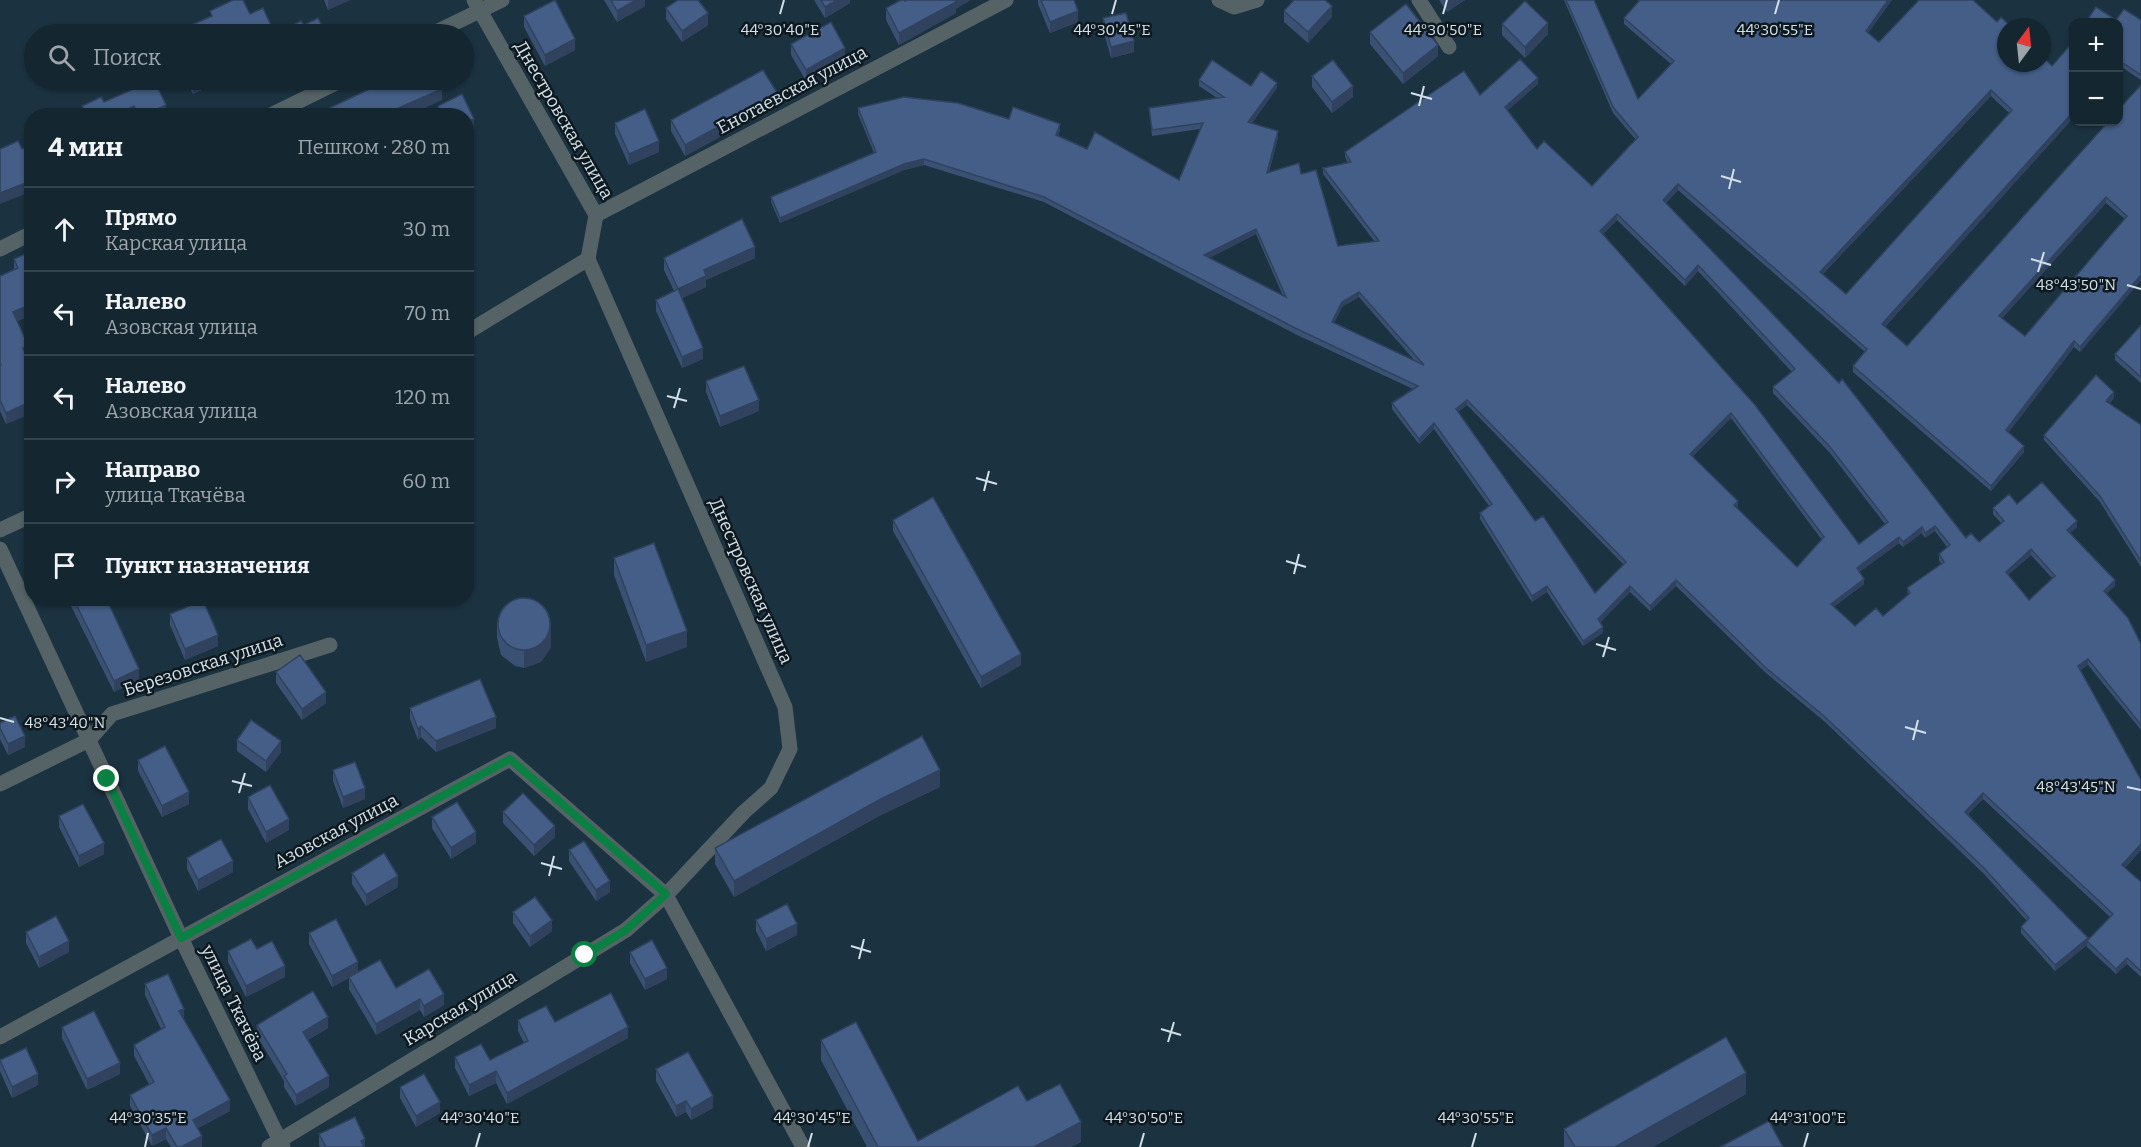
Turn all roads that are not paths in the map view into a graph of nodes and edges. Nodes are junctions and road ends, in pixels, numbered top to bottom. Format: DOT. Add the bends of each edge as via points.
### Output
graph roads {
  1 [pos="502,0"];
  2 [pos="1006,0"];
  3 [pos="1220,0"];
  4 [pos="1257,0"];
  5 [pos="1419,0"];
  6 [pos="476,6"];
  7 [pos="448,24"];
  8 [pos="1449,47"];
  9 [pos="322,90"];
  10 [pos="285,108"];
  11 [pos="596,215"];
  12 [pos="24,237"];
  13 [pos="0,249"];
  14 [pos="588,259"];
  15 [pos="474,328"];
  16 [pos="24,519"];
  17 [pos="0,530"];
  18 [pos="0,549"];
  19 [pos="24,601"];
  20 [pos="27,606"];
  21 [pos="330,645"];
  22 [pos="89,740"];
  23 [pos="0,784"];
  24 [pos="666,894"];
  25 [pos="181,938"];
  26 [pos="0,1037"];
  27 [pos="278,1145"];
  28 [pos="804,1147"];
  1 -- 6 [label="street"];
  2 -- 11 [label="street, Енотаевская улица"];
  3 -- 4 [label="street" via="1234,7"];
  5 -- 8 [label="street"];
  6 -- 7 [label="street"];
  6 -- 11 [label="street, Днестровская улица"];
  9 -- 10 [label="street"];
  11 -- 14 [label="street, Днестровская улица"];
  12 -- 13 [label="street"];
  14 -- 15 [label="street"];
  14 -- 24 [label="street, Днестровская улица" via="785,707 790,749 771,788"];
  16 -- 17 [label="street"];
  18 -- 19 [label="street, улица Ткачёва"];
  20 -- 22 [label="street, улица Ткачёва"];
  21 -- 22 [label="street, Березовская улица" via="112,714"];
  22 -- 23 [label="street, Березовская улица"];
  22 -- 25 [label="street, улица Ткачёва"];
  24 -- 25 [label="street, Азовская улица" via="510,759"];
  24 -- 27 [label="street, Карская улица" via="626,930"];
  24 -- 28 [label="street"];
  25 -- 26 [label="street, Азовская улица"];
  25 -- 27 [label="street, улица Ткачёва"];
}
